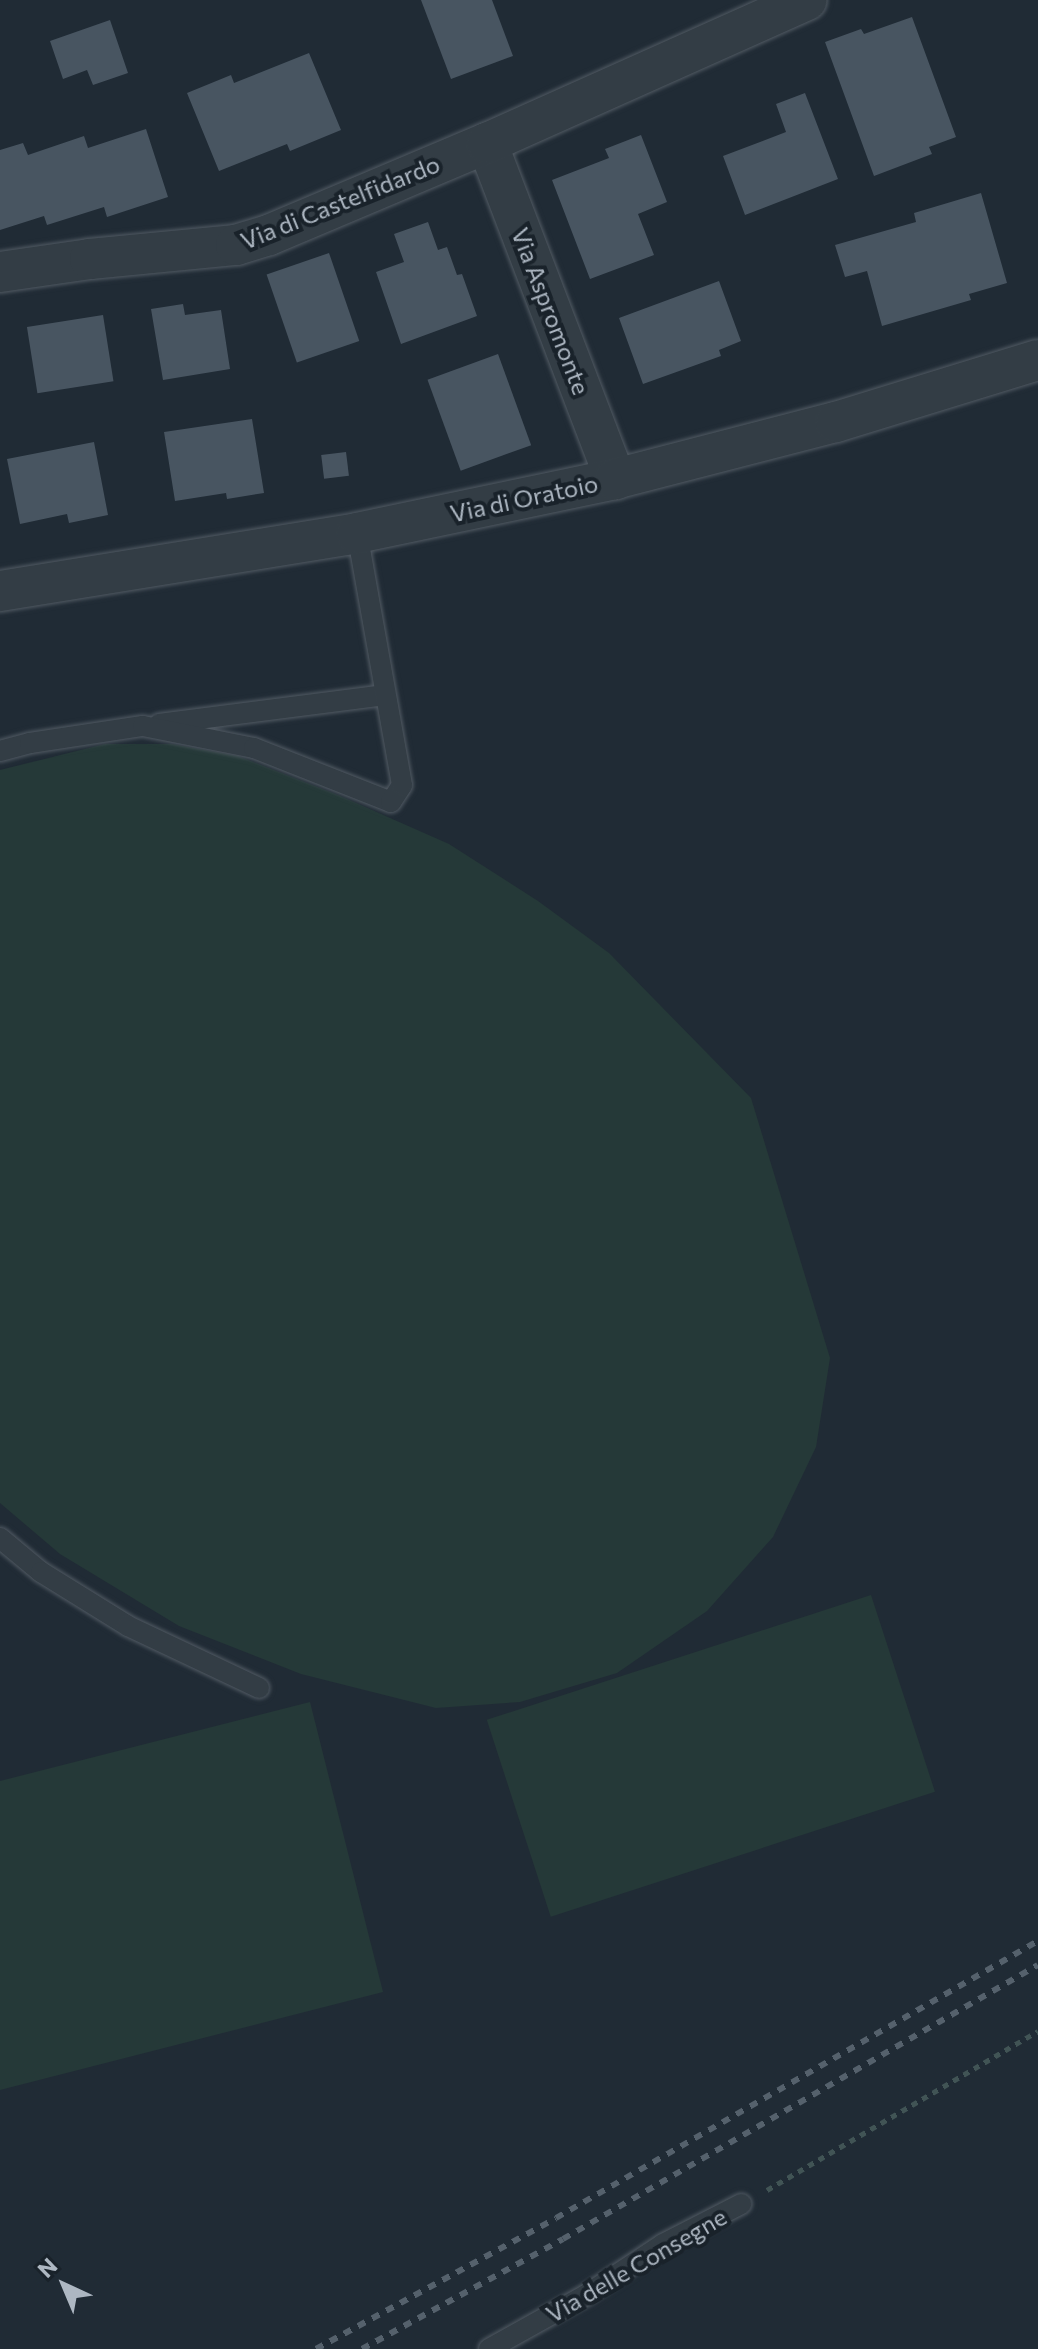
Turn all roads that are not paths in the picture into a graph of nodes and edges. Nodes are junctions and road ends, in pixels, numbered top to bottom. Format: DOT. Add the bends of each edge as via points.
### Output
graph roads {
  1 [pos="807,0"];
  2 [pos="487,143"];
  3 [pos="0,272"];
  4 [pos="1038,360"];
  5 [pos="615,479"];
  6 [pos="357,533"];
  7 [pos="0,591"];
  8 [pos="385,695"];
  9 [pos="143,726"];
  10 [pos="0,751"];
  11 [pos="0,1538"];
  12 [pos="259,1688"];
  13 [pos="741,2204"];
  14 [pos="489,2349"];
  1 -- 2 [label="street, Via di Castelfidardo"];
  2 -- 3 [label="street, Via di Castelfidardo" via="236,245"];
  2 -- 5 [label="street, Via Aspromonte"];
  4 -- 5 [label="street, Via di Oratoio" via="836,422"];
  5 -- 6 [label="street, Via di Oratoio"];
  6 -- 7 [label="street, Via di Oratoio"];
  6 -- 8 [label="lane"];
  8 -- 9 [label="lane"];
  8 -- 9 [label="lane" via="402,785 391,802 254,748"];
  9 -- 10 [label="lane"];
  11 -- 12 [label="lane" via="41,1572 128,1626"];
  13 -- 14 [label="lane, Via delle Consegne" via="663,2244"];
}
